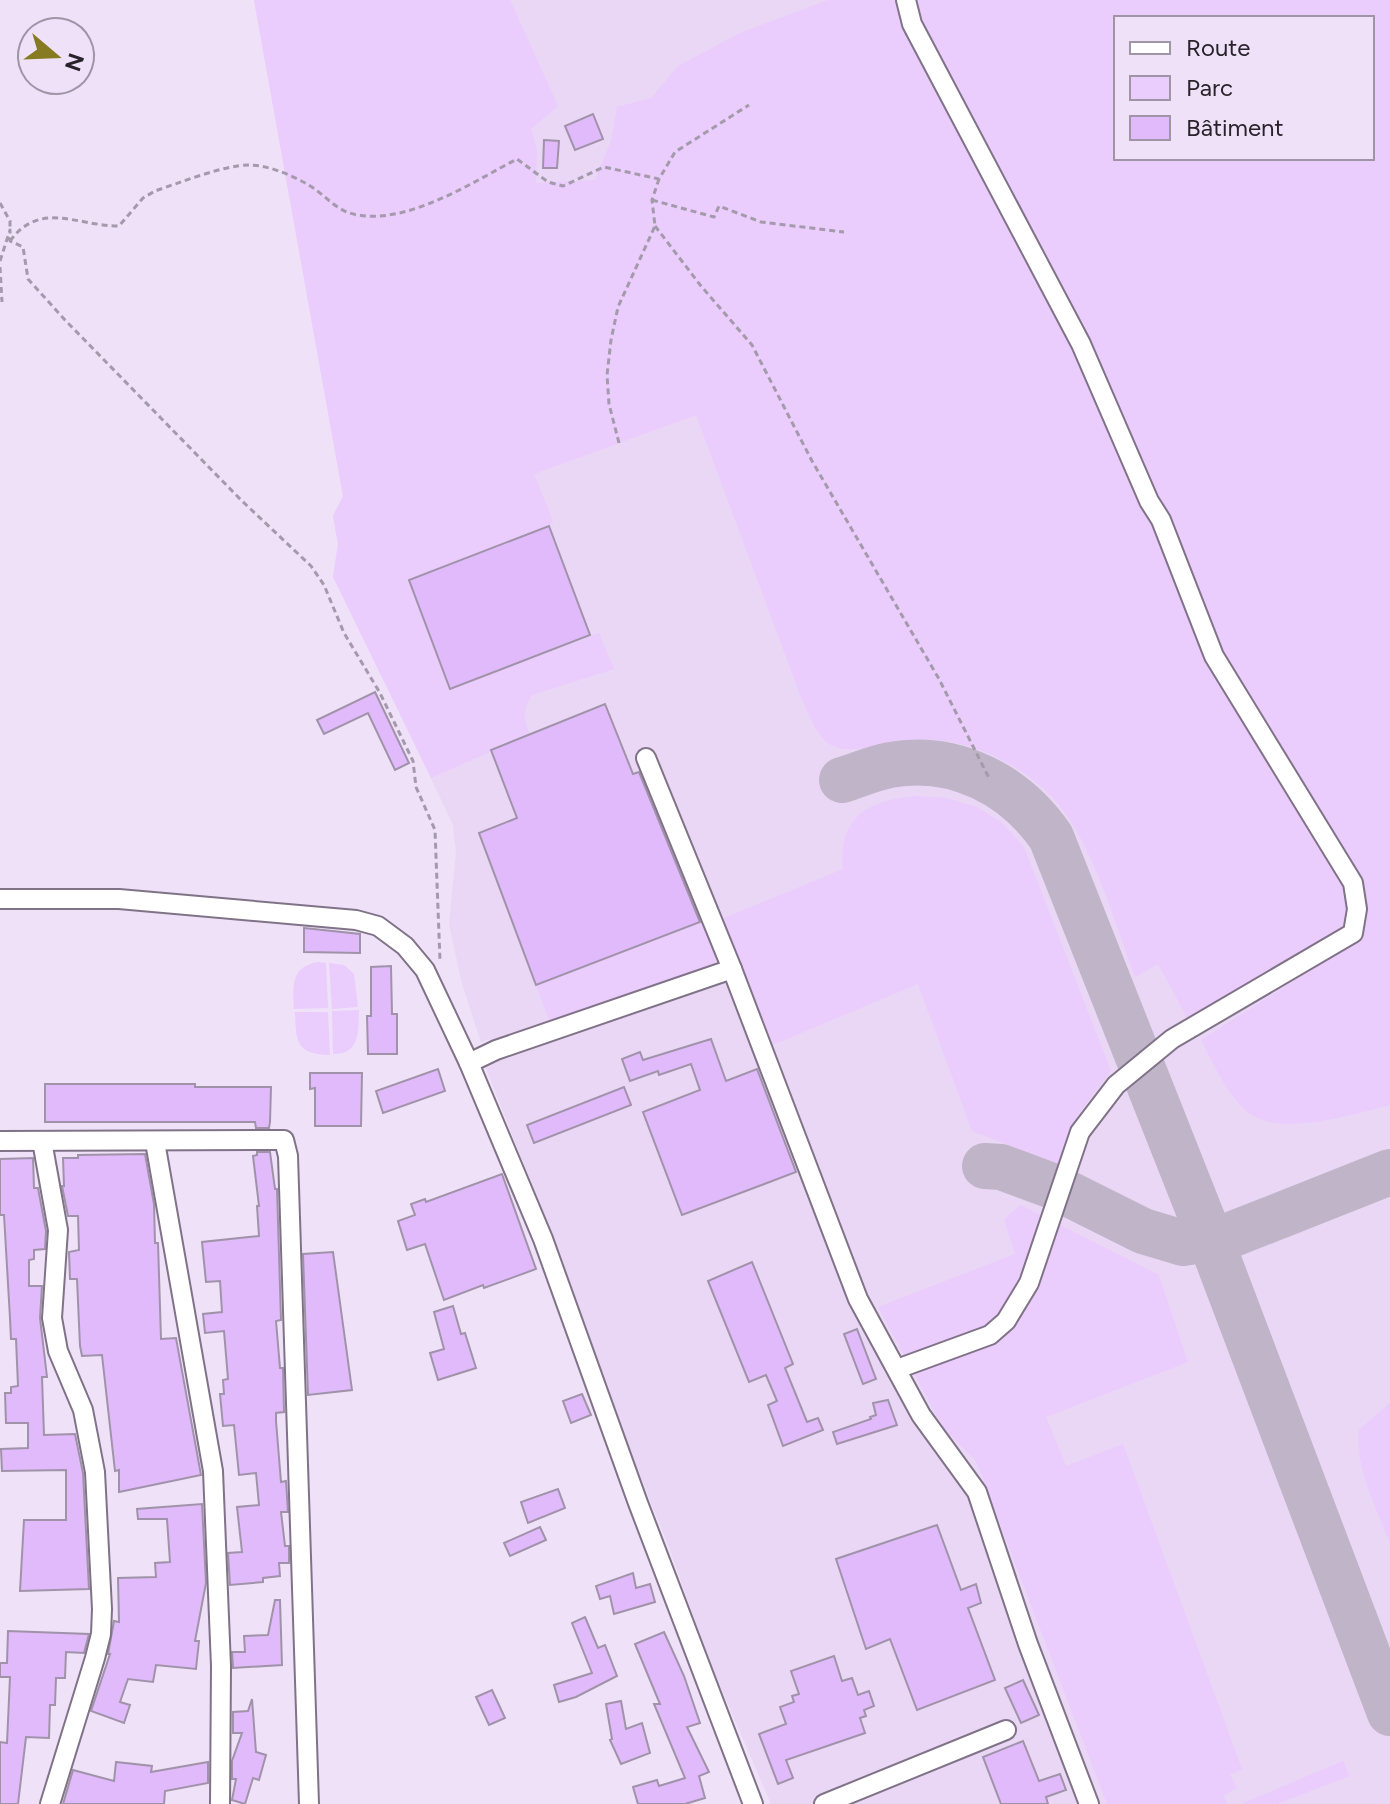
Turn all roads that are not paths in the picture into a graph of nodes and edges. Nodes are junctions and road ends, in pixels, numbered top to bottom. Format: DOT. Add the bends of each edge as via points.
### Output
graph roads {
  1 [pos="906,0"];
  2 [pos="646,758"];
  3 [pos="0,899"];
  4 [pos="732,969"];
  5 [pos="469,1063"];
  6 [pos="0,1141"];
  7 [pos="42,1141"];
  8 [pos="155,1142"];
  9 [pos="897,1369"];
  10 [pos="1006,1730"];
  11 [pos="50,1804"];
  12 [pos="220,1804"];
  13 [pos="309,1804"];
  14 [pos="753,1804"];
  15 [pos="824,1804"];
  16 [pos="1089,1804"];
  1 -- 9 [label="street" via="912,24 1081,344 1161,520 1214,656 1353,883 1357,909 1353,933 1172,1039 1116,1085 1080,1132 1029,1283 1006,1321 990,1335"];
  2 -- 4 [label="street"];
  3 -- 5 [label="street" via="119,899 343,918 378,926 425,970"];
  4 -- 5 [label="street"];
  4 -- 9 [label="street" via="858,1299"];
  5 -- 14 [label="street" via="543,1239"];
  6 -- 7 [label="street"];
  7 -- 8 [label="street"];
  7 -- 11 [label="street" via="58,1230 52,1318 58,1351 83,1410 95,1472 102,1609 95,1658"];
  8 -- 12 [label="street" via="213,1471"];
  8 -- 13 [label="street" via="280,1139 286,1145"];
  9 -- 16 [label="street" via="921,1415 977,1492"];
  10 -- 15 [label="street"];
}
